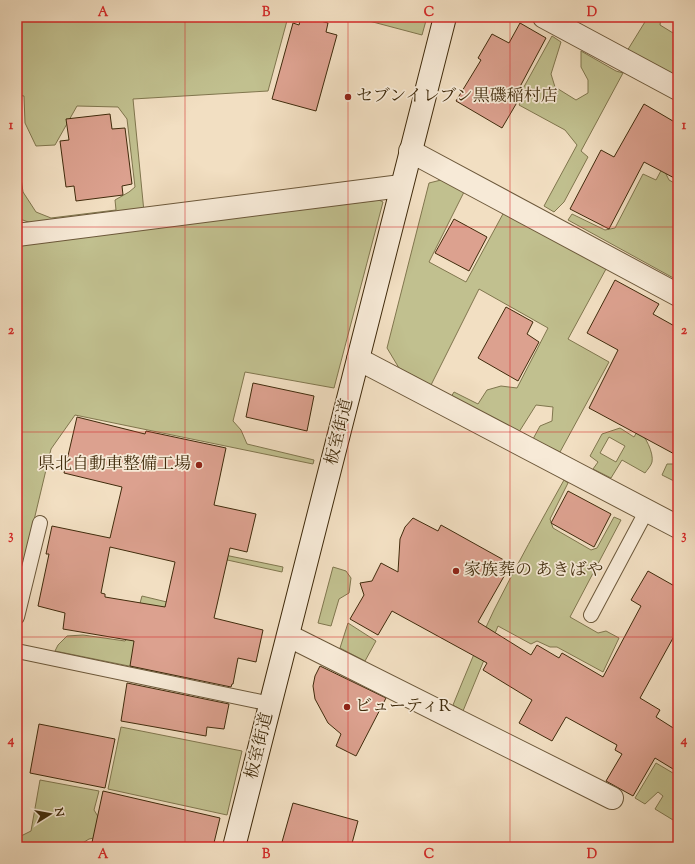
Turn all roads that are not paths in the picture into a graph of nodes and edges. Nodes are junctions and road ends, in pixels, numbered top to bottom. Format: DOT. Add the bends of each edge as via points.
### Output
graph roads {
  1 [pos="445,17"];
  2 [pos="544,17"];
  3 [pos="678,89"];
  4 [pos="410,151"];
  5 [pos="401,186"];
  6 [pos="17,235"];
  7 [pos="678,295"];
  8 [pos="358,359"];
  9 [pos="647,510"];
  10 [pos="40,523"];
  11 [pos="678,527"];
  12 [pos="590,615"];
  13 [pos="17,617"];
  14 [pos="289,636"];
  15 [pos="17,651"];
  16 [pos="271,704"];
  17 [pos="612,798"];
  18 [pos="234,847"];
  1 -- 4 [label="street, 板室街道"];
  2 -- 3 [label="street"];
  4 -- 5 [label="street, 板室街道"];
  4 -- 7 [label="street"];
  5 -- 6 [label="street"];
  5 -- 8 [label="street, 板室街道"];
  8 -- 9 [label="street"];
  8 -- 14 [label="street, 板室街道"];
  9 -- 11 [label="street"];
  9 -- 12 [label="lane"];
  10 -- 13 [label="lane"];
  14 -- 16 [label="street, 板室街道"];
  14 -- 17 [label="street"];
  15 -- 16 [label="lane"];
  16 -- 18 [label="street, 板室街道"];
}
